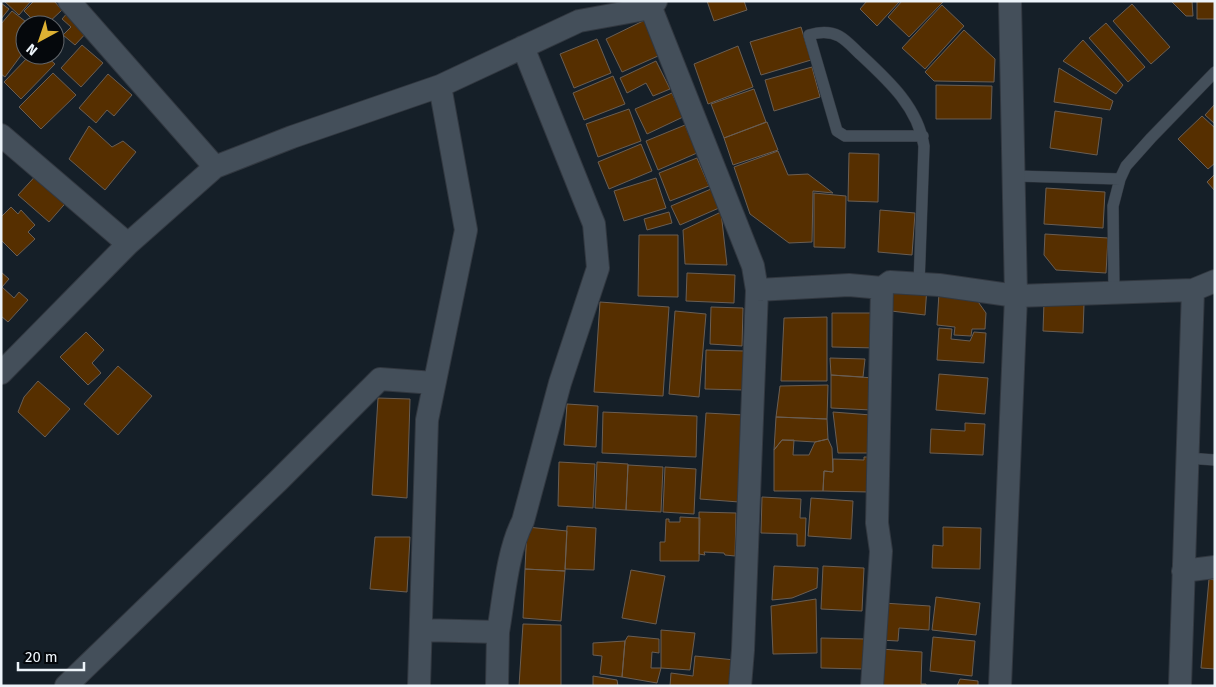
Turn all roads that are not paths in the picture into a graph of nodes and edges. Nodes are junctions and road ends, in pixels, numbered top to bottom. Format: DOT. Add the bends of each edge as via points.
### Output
graph roads {
  1 [pos="69,1"];
  2 [pos="1010,1"];
  3 [pos="653,5"];
  4 [pos="524,47"];
  5 [pos="1215,72"];
  6 [pos="440,86"];
  7 [pos="1,135"];
  8 [pos="923,136"];
  9 [pos="214,168"];
  10 [pos="1014,176"];
  11 [pos="1120,179"];
  12 [pos="128,244"];
  13 [pos="1215,282"];
  14 [pos="919,284"];
  15 [pos="882,288"];
  16 [pos="757,290"];
  17 [pos="1193,290"];
  18 [pos="1114,292"];
  19 [pos="1016,296"];
  20 [pos="1,373"];
  21 [pos="434,383"];
  22 [pos="1187,458"];
  23 [pos="1215,460"];
  24 [pos="1215,567"];
  25 [pos="1183,571"];
  26 [pos="421,630"];
  27 [pos="498,632"];
  28 [pos="66,686"];
  29 [pos="420,686"];
  30 [pos="497,686"];
  31 [pos="740,686"];
  32 [pos="872,686"];
  33 [pos="1000,686"];
  34 [pos="1180,686"];
  1 -- 9 [label="street"];
  2 -- 10 [label="street"];
  3 -- 4 [label="street" via="579,21"];
  3 -- 16 [label="street" via="753,266"];
  4 -- 6 [label="street"];
  4 -- 27 [label="street" via="594,224 598,268 560,383 524,521 512,551"];
  5 -- 11 [label="lane" via="1150,138 1126,166"];
  6 -- 9 [label="street" via="292,137"];
  6 -- 21 [label="street" via="466,230"];
  7 -- 12 [label="street"];
  8 -- 8 [label="lane" via="907,102 846,41 824,32 809,35 837,131 845,136"];
  8 -- 14 [label="lane"];
  9 -- 12 [label="street"];
  10 -- 11 [label="lane"];
  10 -- 19 [label="street"];
  11 -- 18 [label="lane" via="1113,206"];
  12 -- 20 [label="street"];
  13 -- 17 [label="street"];
  14 -- 15 [label="street" via="890,282"];
  14 -- 19 [label="street"];
  15 -- 16 [label="street" via="849,285"];
  15 -- 32 [label="street" via="877,523 881,551"];
  16 -- 31 [label="street"];
  17 -- 18 [label="street"];
  17 -- 22 [label="street"];
  18 -- 19 [label="street"];
  19 -- 33 [label="street"];
  21 -- 26 [label="street" via="427,420"];
  21 -- 28 [label="street" via="380,379"];
  22 -- 23 [label="lane"];
  22 -- 25 [label="street"];
  24 -- 25 [label="street"];
  25 -- 34 [label="street"];
  26 -- 27 [label="street"];
  26 -- 29 [label="street"];
  27 -- 30 [label="street"];
}
